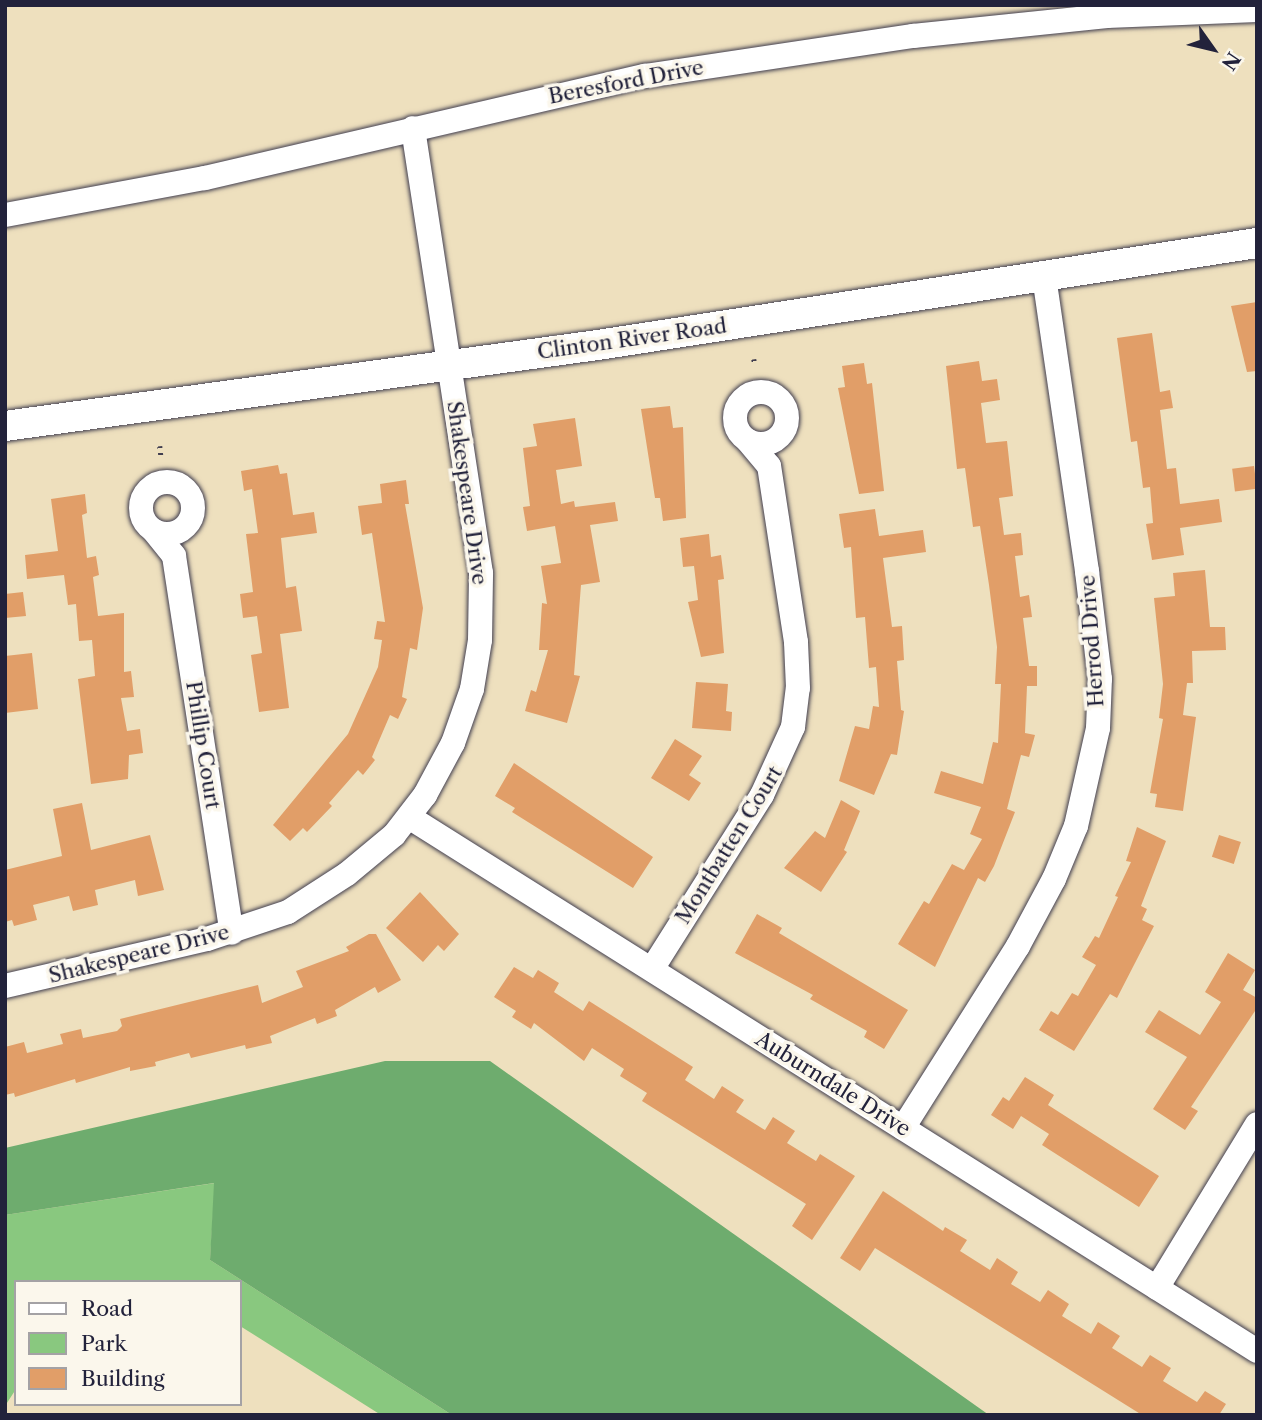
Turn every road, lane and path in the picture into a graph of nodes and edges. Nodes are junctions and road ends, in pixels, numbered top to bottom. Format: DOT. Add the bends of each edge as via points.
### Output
graph roads {
  1 [pos="1257,10"];
  2 [pos="413,128"];
  3 [pos="5,215"];
  4 [pos="1257,243"];
  5 [pos="1044,275"];
  6 [pos="449,364"];
  7 [pos="5,426"];
  8 [pos="781,435"];
  9 [pos="748,441"];
  10 [pos="160,446"];
  11 [pos="161,455"];
  12 [pos="769,466"];
  13 [pos="187,526"];
  14 [pos="154,531"];
  15 [pos="174,556"];
  16 [pos="410,817"];
  17 [pos="232,933"];
  18 [pos="652,969"];
  19 [pos="5,986"];
  20 [pos="1257,1124"];
  21 [pos="904,1128"];
  22 [pos="1157,1288"];
  23 [pos="1257,1351"];
  1 -- 2 [label="street, Beresford Drive" via="1107,16 913,36 645,76"];
  2 -- 3 [label="street, Beresford Drive" via="205,178"];
  2 -- 6 [label="street, Shakespeare Drive"];
  4 -- 5 [label="street, Clinton River Road"];
  5 -- 6 [label="street, Clinton River Road"];
  5 -- 21 [label="street, Herrod Drive" via="1100,679 1098,728 1076,826 1054,879 1018,946"];
  6 -- 7 [label="street, Clinton River Road"];
  6 -- 16 [label="street, Shakespeare Drive" via="481,573 480,640 471,689 453,743"];
  8 -- 9 [label="street" via="766,444"];
  8 -- 9 [label="street, Montbatten Court" via="788,419 783,402 769,393 752,393 739,403 734,419"];
  8 -- 12 [label="street, Montbatten Court"];
  9 -- 12 [label="street, Montbatten Court"];
  10 -- 11 [label="path"];
  12 -- 18 [label="street, Montbatten Court" via="796,642 793,727 762,795"];
  13 -- 14 [label="street" via="171,534"];
  13 -- 14 [label="street, Phillip Court" via="193,501 184,487 168,481 152,486 142,500 143,517"];
  13 -- 15 [label="street, Phillip Court"];
  14 -- 15 [label="street, Phillip Court"];
  15 -- 17 [label="street, Phillip Court"];
  16 -- 17 [label="street, Shakespeare Drive" via="384,844 317,895"];
  16 -- 18 [label="street, Auburndale Drive"];
  17 -- 19 [label="street, Shakespeare Drive"];
  18 -- 21 [label="street, Auburndale Drive"];
  20 -- 22 [label="street"];
  21 -- 22 [label="street, Auburndale Drive"];
  22 -- 23 [label="street, Auburndale Drive"];
}
